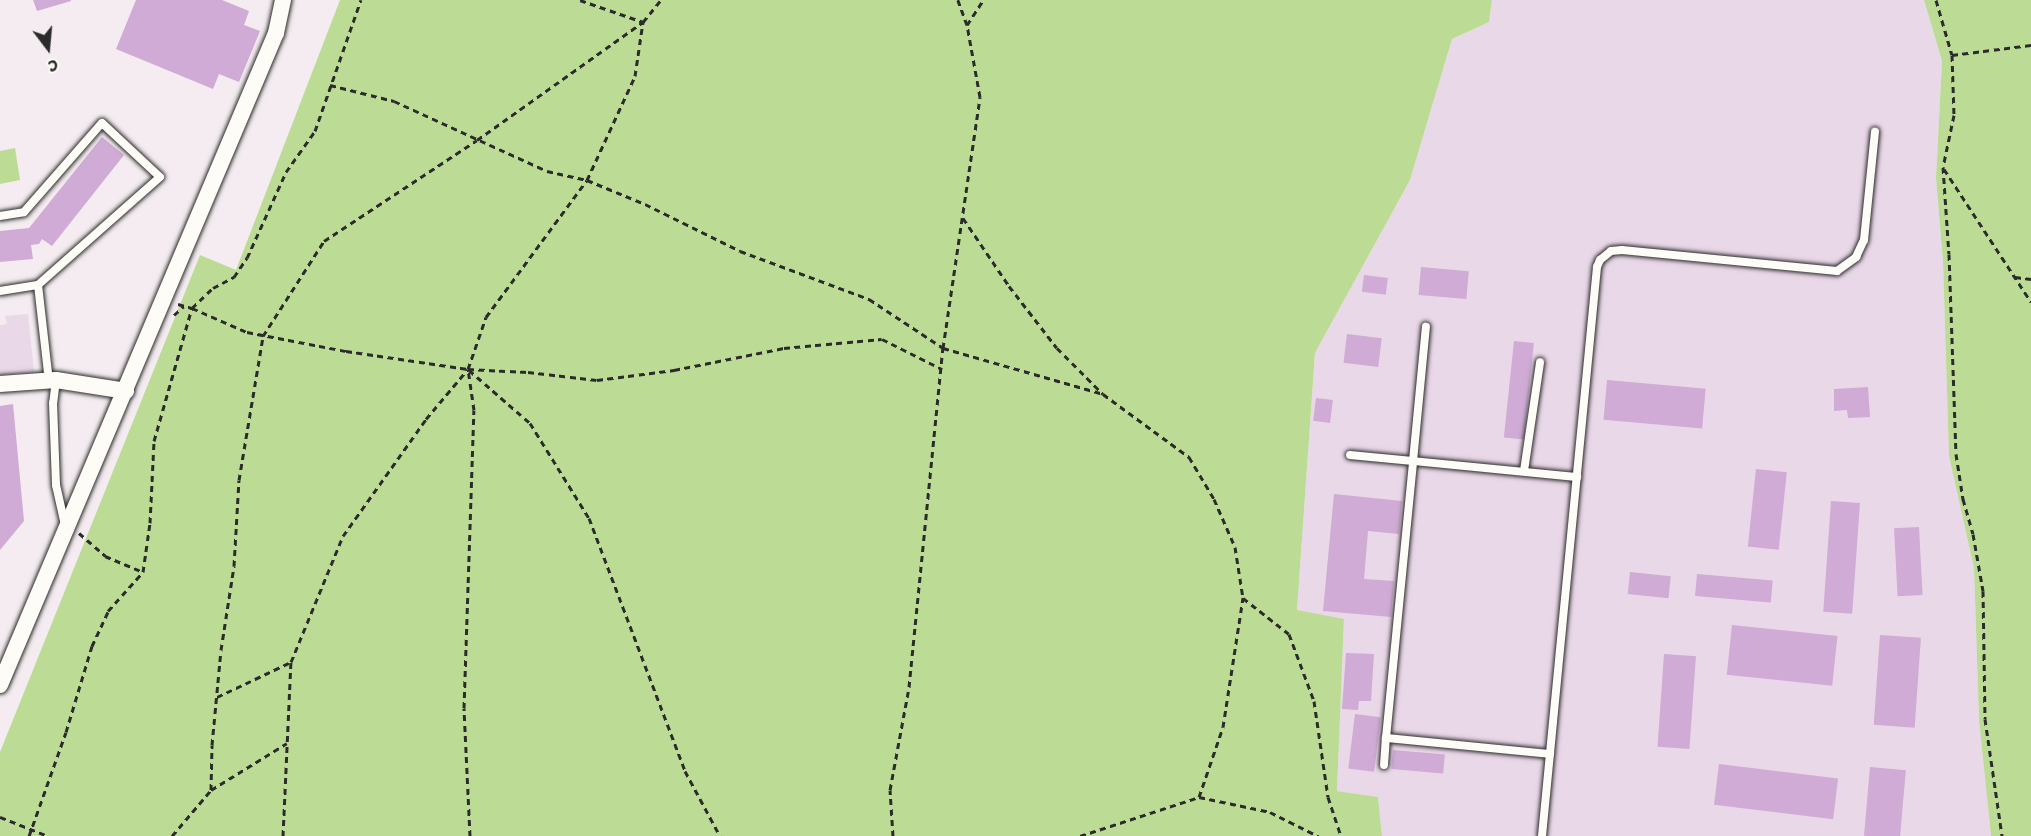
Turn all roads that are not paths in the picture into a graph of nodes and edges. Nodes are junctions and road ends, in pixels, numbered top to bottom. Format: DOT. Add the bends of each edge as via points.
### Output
graph roads {
  1 [pos="283,0"];
  2 [pos="1875,132"];
  3 [pos="0,216"];
  4 [pos="38,285"];
  5 [pos="0,291"];
  6 [pos="1426,327"];
  7 [pos="1540,362"];
  8 [pos="52,380"];
  9 [pos="0,384"];
  10 [pos="126,391"];
  11 [pos="1350,455"];
  12 [pos="1413,461"];
  13 [pos="1524,471"];
  14 [pos="1577,477"];
  15 [pos="68,528"];
  16 [pos="0,685"];
  17 [pos="1386,738"];
  18 [pos="1550,754"];
  19 [pos="1384,765"];
  20 [pos="1542,836"];
  1 -- 10 [label="street" via="276,33"];
  2 -- 14 [label="lane" via="1864,240 1856,257 1837,271 1622,250 1611,251 1600,260"];
  3 -- 4 [label="lane" via="24,212 102,123 160,177"];
  4 -- 5 [label="lane"];
  4 -- 8 [label="lane"];
  6 -- 12 [label="lane"];
  7 -- 13 [label="lane"];
  8 -- 9 [label="street"];
  8 -- 10 [label="street"];
  8 -- 15 [label="lane" via="56,485"];
  10 -- 15 [label="street"];
  11 -- 12 [label="lane"];
  12 -- 13 [label="lane"];
  12 -- 17 [label="lane"];
  13 -- 14 [label="lane"];
  14 -- 18 [label="lane"];
  15 -- 16 [label="street"];
  17 -- 18 [label="lane"];
  17 -- 19 [label="lane"];
  18 -- 20 [label="lane"];
}
